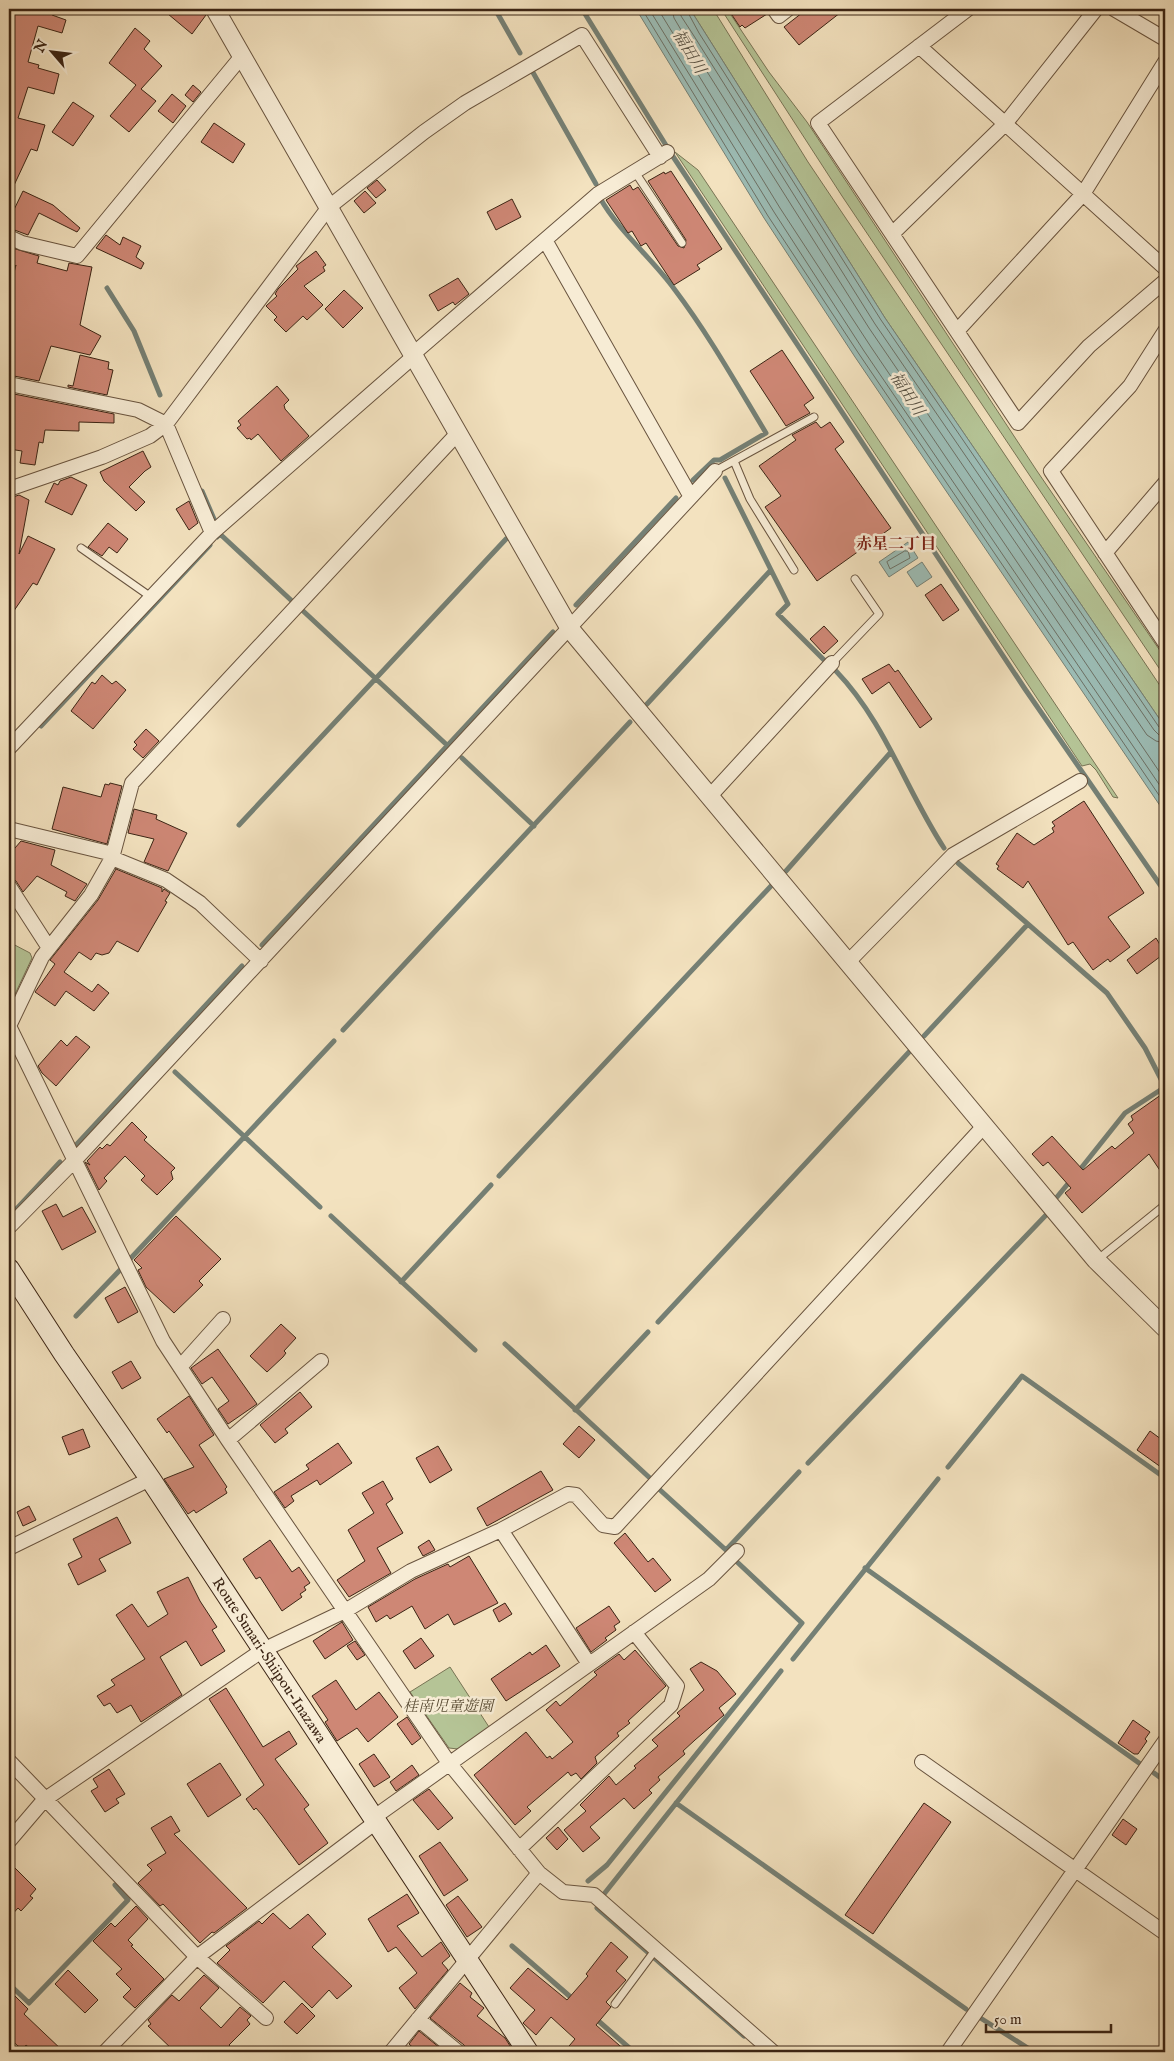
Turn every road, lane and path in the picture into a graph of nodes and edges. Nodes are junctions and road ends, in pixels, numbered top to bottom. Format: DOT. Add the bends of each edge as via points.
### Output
graph roads {
  1 [pos="214,9"];
  2 [pos="774,9"];
  3 [pos="788,9"];
  4 [pos="968,9"];
  5 [pos="1096,9"];
  6 [pos="1114,9"];
  7 [pos="1165,39"];
  8 [pos="919,46"];
  9 [pos="242,56"];
  10 [pos="1165,62"];
  11 [pos="1005,124"];
  12 [pos="635,172"];
  13 [pos="1083,194"];
  14 [pos="329,207"];
  15 [pos="892,234"];
  16 [pos="9,237"];
  17 [pos="545,240"];
  18 [pos="682,243"];
  19 [pos="1165,268"];
  20 [pos="1165,281"];
  21 [pos="957,330"];
  22 [pos="1165,331"];
  23 [pos="413,356"];
  24 [pos="9,384"];
  25 [pos="814,417"];
  26 [pos="166,424"];
  27 [pos="457,434"];
  28 [pos="734,461"];
  29 [pos="715,472"];
  30 [pos="1165,483"];
  31 [pos="9,489"];
  32 [pos="691,497"];
  33 [pos="212,533"];
  34 [pos="81,548"];
  35 [pos="1105,553"];
  36 [pos="794,570"];
  37 [pos="855,579"];
  38 [pos="151,598"];
  39 [pos="570,629"];
  40 [pos="1162,632"];
  41 [pos="832,664"];
  42 [pos="9,748"];
  43 [pos="1080,781"];
  44 [pos="710,796"];
  45 [pos="9,829"];
  46 [pos="113,856"];
  47 [pos="9,886"];
  48 [pos="49,948"];
  49 [pos="261,961"];
  50 [pos="848,962"];
  51 [pos="9,1026"];
  52 [pos="985,1125"];
  53 [pos="74,1161"];
  54 [pos="1165,1205"];
  55 [pos="9,1227"];
  56 [pos="1096,1260"];
  57 [pos="9,1269"];
  58 [pos="223,1319"];
  59 [pos="1165,1328"];
  60 [pos="321,1361"];
  61 [pos="180,1367"];
  62 [pos="228,1440"];
  63 [pos="150,1479"];
  64 [pos="501,1530"];
  65 [pos="9,1548"];
  66 [pos="737,1551"];
  67 [pos="345,1611"];
  68 [pos="634,1632"];
  69 [pos="263,1650"];
  70 [pos="589,1664"];
  71 [pos="1165,1741"];
  72 [pos="9,1761"];
  73 [pos="922,1762"];
  74 [pos="449,1763"];
  75 [pos="44,1800"];
  76 [pos="374,1820"];
  77 [pos="9,1841"];
  78 [pos="519,1849"];
  79 [pos="1074,1869"];
  80 [pos="539,1873"];
  81 [pos="1165,1933"];
  82 [pos="652,1954"];
  83 [pos="197,1957"];
  84 [pos="466,1961"];
  85 [pos="615,2004"];
  86 [pos="266,2018"];
  87 [pos="418,2019"];
  88 [pos="105,2052"];
  89 [pos="391,2052"];
  90 [pos="458,2052"];
  91 [pos="528,2052"];
  92 [pos="773,2052"];
  93 [pos="948,2052"];
  1 -- 9 [label="street"];
  2 -- 3 [label="street" via="778,16"];
  4 -- 8 [label="street"];
  5 -- 11 [label="street"];
  6 -- 7 [label="street"];
  8 -- 11 [label="street"];
  8 -- 15 [label="street" via="818,124"];
  9 -- 14 [label="street"];
  9 -- 16 [label="street" via="78,256"];
  10 -- 13 [label="street"];
  11 -- 13 [label="street"];
  11 -- 15 [label="street"];
  12 -- 14 [label="street" via="663,154 582,35 466,103"];
  12 -- 17 [label="street" via="598,194"];
  12 -- 18 [label="lane"];
  13 -- 19 [label="street"];
  13 -- 21 [label="street"];
  14 -- 23 [label="street"];
  14 -- 26 [label="street"];
  15 -- 21 [label="street"];
  17 -- 23 [label="street"];
  17 -- 32 [label="street"];
  20 -- 21 [label="street" via="1089,346 1018,423"];
  22 -- 35 [label="street" via="1130,386 1051,471"];
  23 -- 27 [label="street"];
  23 -- 33 [label="street"];
  24 -- 26 [label="street" via="138,410"];
  25 -- 28 [label="lane"];
  26 -- 31 [label="street" via="150,436 102,457"];
  26 -- 33 [label="street"];
  27 -- 39 [label="street"];
  27 -- 46 [label="street" via="132,783"];
  28 -- 29 [label="lane"];
  28 -- 36 [label="lane" via="750,499"];
  29 -- 32 [label="street"];
  30 -- 35 [label="street"];
  32 -- 39 [label="street"];
  33 -- 38 [label="street"];
  34 -- 38 [label="lane"];
  35 -- 40 [label="street"];
  37 -- 41 [label="lane" via="879,614"];
  38 -- 42 [label="street"];
  39 -- 44 [label="street"];
  39 -- 49 [label="street"];
  41 -- 44 [label="street"];
  43 -- 50 [label="street" via="953,855"];
  44 -- 50 [label="street"];
  45 -- 46 [label="street"];
  46 -- 48 [label="street" via="91,895"];
  46 -- 49 [label="street" via="166,880 200,903"];
  47 -- 48 [label="street"];
  48 -- 51 [label="street"];
  49 -- 53 [label="street"];
  50 -- 52 [label="street"];
  51 -- 53 [label="street"];
  52 -- 56 [label="street"];
  52 -- 64 [label="street" via="615,1527 603,1525 576,1495 568,1494"];
  53 -- 55 [label="street"];
  53 -- 61 [label="street" via="163,1341"];
  54 -- 56 [label="lane"];
  56 -- 59 [label="street"];
  57 -- 63 [label="main road, Route Sunari-Shiipou-Inazawa"];
  58 -- 61 [label="street"];
  60 -- 62 [label="street"];
  61 -- 62 [label="street"];
  62 -- 67 [label="street"];
  63 -- 65 [label="street"];
  63 -- 69 [label="main road, Route Sunari-Shiipou-Inazawa"];
  64 -- 67 [label="street" via="411,1571"];
  64 -- 70 [label="street"];
  66 -- 68 [label="street" via="709,1579"];
  67 -- 69 [label="street"];
  67 -- 74 [label="street"];
  68 -- 70 [label="street"];
  68 -- 78 [label="street" via="677,1686 671,1705"];
  69 -- 75 [label="street"];
  69 -- 76 [label="main road, Route Sunari-Shiipou-Inazawa"];
  70 -- 74 [label="street"];
  71 -- 79 [label="street"];
  72 -- 75 [label="street"];
  73 -- 79 [label="street"];
  74 -- 76 [label="street"];
  74 -- 78 [label="street"];
  75 -- 77 [label="street"];
  75 -- 83 [label="street"];
  76 -- 83 [label="street"];
  76 -- 84 [label="main road, Route Sunari-Shiipou-Inazawa"];
  78 -- 80 [label="street"];
  79 -- 81 [label="street"];
  79 -- 93 [label="street"];
  80 -- 82 [label="street" via="563,1892 594,1895"];
  80 -- 84 [label="street"];
  82 -- 85 [label="lane"];
  82 -- 92 [label="street"];
  83 -- 86 [label="street"];
  83 -- 88 [label="street"];
  84 -- 87 [label="street"];
  84 -- 91 [label="main road, Route Sunari-Shiipou-Inazawa"];
  87 -- 89 [label="street"];
  87 -- 90 [label="street"];
}
